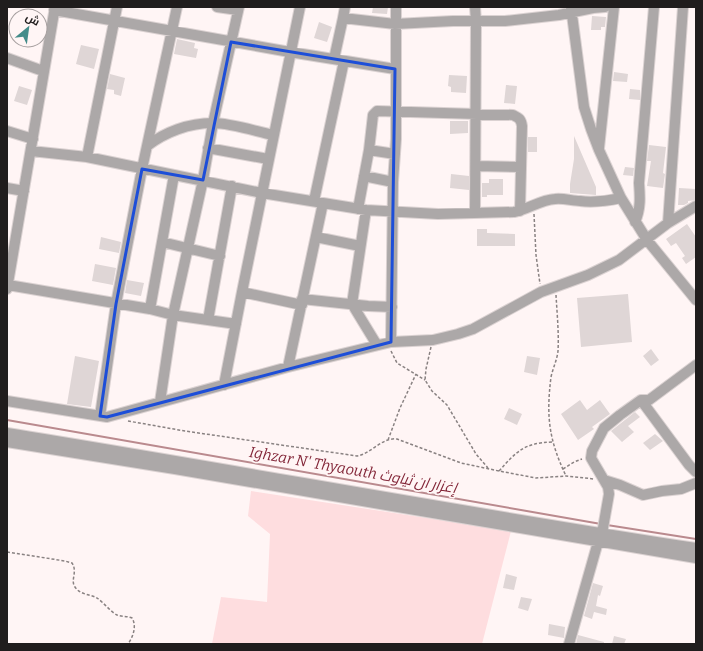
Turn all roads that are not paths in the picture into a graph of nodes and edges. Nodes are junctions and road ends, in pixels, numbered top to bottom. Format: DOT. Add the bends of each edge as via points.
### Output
graph roads {
  1 [pos="117,7"];
  2 [pos="177,7"];
  3 [pos="218,7"];
  4 [pos="300,7"];
  5 [pos="345,7"];
  6 [pos="396,7"];
  7 [pos="475,7"];
  8 [pos="605,7"];
  9 [pos="614,7"];
  10 [pos="654,7"];
  11 [pos="683,7"];
  12 [pos="54,8"];
  13 [pos="238,9"];
  14 [pos="571,10"];
  15 [pos="343,18"];
  16 [pos="114,21"];
  17 [pos="476,21"];
  18 [pos="396,24"];
  19 [pos="172,31"];
  20 [pos="232,42"];
  21 [pos="290,52"];
  22 [pos="7,58"];
  23 [pos="339,60"];
  24 [pos="395,69"];
  25 [pos="43,71"];
  26 [pos="396,111"];
  27 [pos="476,114"];
  28 [pos="213,123"];
  29 [pos="7,131"];
  30 [pos="273,135"];
  31 [pos="32,140"];
  32 [pos="147,146"];
  33 [pos="208,148"];
  34 [pos="369,150"];
  35 [pos="599,150"];
  36 [pos="31,151"];
  37 [pos="395,154"];
  38 [pos="87,157"];
  39 [pos="268,159"];
  40 [pos="476,166"];
  41 [pos="521,167"];
  42 [pos="142,169"];
  43 [pos="174,175"];
  44 [pos="364,176"];
  45 [pos="203,180"];
  46 [pos="393,182"];
  47 [pos="232,186"];
  48 [pos="7,188"];
  49 [pos="24,191"];
  50 [pos="262,193"];
  51 [pos="621,198"];
  52 [pos="318,202"];
  53 [pos="696,206"];
  54 [pos="362,210"];
  55 [pos="520,211"];
  56 [pos="393,212"];
  57 [pos="475,212"];
  58 [pos="635,222"];
  59 [pos="668,222"];
  60 [pos="316,237"];
  61 [pos="647,240"];
  62 [pos="162,242"];
  63 [pos="360,246"];
  64 [pos="188,248"];
  65 [pos="220,256"];
  66 [pos="7,287"];
  67 [pos="242,292"];
  68 [pos="696,300"];
  69 [pos="302,302"];
  70 [pos="116,304"];
  71 [pos="352,304"];
  72 [pos="392,307"];
  73 [pos="150,309"];
  74 [pos="173,315"];
  75 [pos="208,320"];
  76 [pos="236,324"];
  77 [pos="391,342"];
  78 [pos="377,345"];
  79 [pos="696,365"];
  80 [pos="288,367"];
  81 [pos="224,385"];
  82 [pos="641,400"];
  83 [pos="7,401"];
  84 [pos="160,402"];
  85 [pos="100,416"];
  86 [pos="7,433"];
  87 [pos="7,442"];
  88 [pos="696,472"];
  89 [pos="604,480"];
  90 [pos="696,482"];
  91 [pos="601,535"];
  92 [pos="696,548"];
  93 [pos="696,558"];
  94 [pos="569,644"];
  1 -- 16 [label="street"];
  2 -- 19 [label="street"];
  3 -- 13 [label="street"];
  4 -- 21 [label="street"];
  5 -- 15 [label="street"];
  6 -- 18 [label="street"];
  7 -- 17 [label="street"];
  8 -- 14 [label="street"];
  9 -- 35 [label="street"];
  10 -- 58 [label="street" via="639,183 640,204"];
  11 -- 59 [label="street"];
  12 -- 16 [label="street"];
  12 -- 25 [label="street"];
  13 -- 20 [label="street"];
  14 -- 17 [label="street" via="559,15 505,21"];
  14 -- 35 [label="street" via="584,107"];
  15 -- 18 [label="street"];
  15 -- 23 [label="street"];
  16 -- 19 [label="street"];
  16 -- 38 [label="street"];
  17 -- 18 [label="street"];
  17 -- 27 [label="street"];
  18 -- 24 [label="street"];
  19 -- 20 [label="street"];
  19 -- 32 [label="street"];
  20 -- 21 [label="street"];
  20 -- 28 [label="street"];
  21 -- 23 [label="street"];
  21 -- 30 [label="street"];
  22 -- 25 [label="street"];
  23 -- 24 [label="street"];
  23 -- 52 [label="street"];
  24 -- 26 [label="street"];
  25 -- 31 [label="street"];
  26 -- 27 [label="street"];
  26 -- 34 [label="street" via="383,110 372,115"];
  26 -- 37 [label="street"];
  27 -- 40 [label="street"];
  27 -- 41 [label="street" via="513,115 521,120"];
  28 -- 30 [label="street"];
  28 -- 32 [label="street" via="170,132"];
  28 -- 33 [label="street"];
  29 -- 31 [label="street"];
  30 -- 39 [label="street"];
  31 -- 36 [label="street"];
  32 -- 42 [label="street"];
  33 -- 39 [label="street"];
  33 -- 45 [label="street"];
  34 -- 37 [label="street"];
  34 -- 44 [label="street"];
  35 -- 51 [label="street"];
  36 -- 38 [label="street"];
  36 -- 49 [label="street"];
  37 -- 46 [label="street"];
  38 -- 42 [label="street"];
  39 -- 50 [label="street"];
  40 -- 41 [label="street"];
  40 -- 57 [label="street"];
  41 -- 55 [label="street"];
  42 -- 43 [label="street"];
  42 -- 70 [label="street"];
  43 -- 45 [label="street"];
  43 -- 62 [label="street"];
  44 -- 46 [label="street"];
  44 -- 54 [label="street"];
  45 -- 47 [label="street"];
  45 -- 64 [label="street"];
  46 -- 56 [label="street"];
  47 -- 50 [label="street"];
  47 -- 65 [label="street"];
  48 -- 49 [label="street"];
  49 -- 66 [label="street"];
  50 -- 52 [label="street"];
  50 -- 67 [label="street"];
  51 -- 55 [label="street" via="604,202 556,198"];
  51 -- 58 [label="street"];
  52 -- 54 [label="street"];
  52 -- 60 [label="street"];
  53 -- 59 [label="street"];
  54 -- 56 [label="street"];
  54 -- 63 [label="street"];
  55 -- 57 [label="street"];
  56 -- 57 [label="street"];
  56 -- 72 [label="street"];
  58 -- 61 [label="street"];
  59 -- 61 [label="street"];
  60 -- 63 [label="street"];
  60 -- 69 [label="street"];
  61 -- 68 [label="street"];
  61 -- 77 [label="street" via="604,268 540,292 473,330 433,340"];
  62 -- 64 [label="street"];
  62 -- 73 [label="street"];
  63 -- 71 [label="street"];
  64 -- 65 [label="street"];
  64 -- 74 [label="street"];
  65 -- 75 [label="street"];
  66 -- 70 [label="street"];
  67 -- 69 [label="street"];
  67 -- 76 [label="street"];
  69 -- 71 [label="street"];
  69 -- 80 [label="street"];
  70 -- 73 [label="street"];
  70 -- 85 [label="street"];
  71 -- 72 [label="street"];
  71 -- 78 [label="street"];
  72 -- 77 [label="street"];
  73 -- 74 [label="street"];
  74 -- 75 [label="street"];
  74 -- 84 [label="street"];
  75 -- 76 [label="street"];
  76 -- 81 [label="street"];
  77 -- 78 [label="street"];
  78 -- 80 [label="street"];
  79 -- 82 [label="street" via="649,400"];
  80 -- 81 [label="street"];
  81 -- 84 [label="street"];
  82 -- 88 [label="street"];
  82 -- 89 [label="street" via="604,428 592,451 591,458"];
  83 -- 85 [label="street"];
  84 -- 85 [label="street" via="107,417"];
  86 -- 91 [label="street"];
  87 -- 91 [label="street"];
  89 -- 90 [label="street" via="643,495 681,489"];
  89 -- 91 [label="street" via="609,494"];
  91 -- 92 [label="street"];
  91 -- 93 [label="street"];
  91 -- 94 [label="street"];
}
